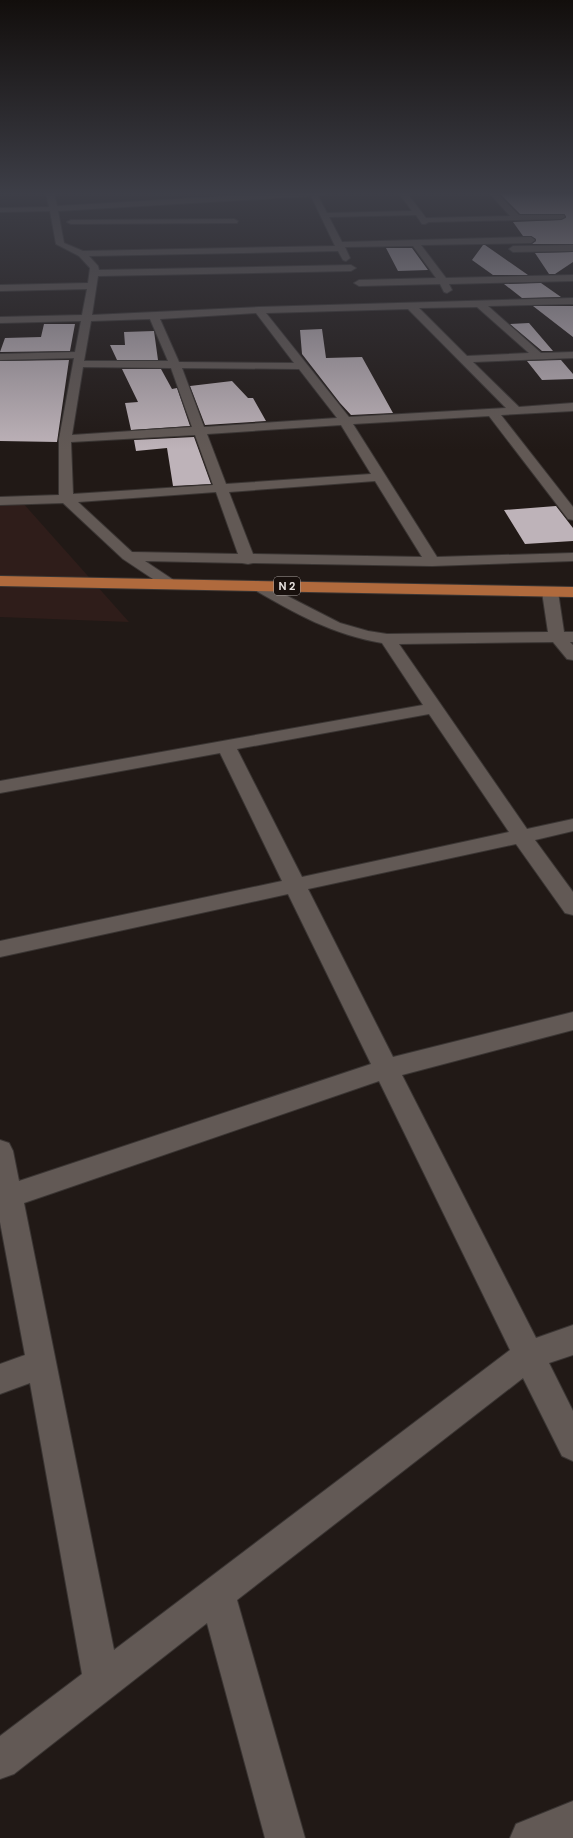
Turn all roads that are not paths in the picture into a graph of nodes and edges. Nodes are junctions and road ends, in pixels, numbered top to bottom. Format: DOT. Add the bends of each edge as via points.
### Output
graph roads {
  1 [pos="93,279"];
  2 [pos="357,279"];
  3 [pos="542,279"];
  4 [pos="549,279"];
  5 [pos="444,281"];
  6 [pos="359,283"];
  7 [pos="92,286"];
  8 [pos="0,288"];
  9 [pos="573,298"];
  10 [pos="573,301"];
  11 [pos="480,304"];
  12 [pos="452,305"];
  13 [pos="411,306"];
  14 [pos="371,307"];
  15 [pos="259,310"];
  16 [pos="154,316"];
  17 [pos="86,318"];
  18 [pos="0,320"];
  19 [pos="573,354"];
  20 [pos="538,356"];
  21 [pos="0,357"];
  22 [pos="464,359"];
  23 [pos="79,360"];
  24 [pos="175,365"];
  25 [pos="302,366"];
  26 [pos="573,407"];
  27 [pos="516,410"];
  28 [pos="492,412"];
  29 [pos="345,421"];
  30 [pos="200,430"];
  31 [pos="65,439"];
  32 [pos="378,477"];
  33 [pos="222,488"];
  34 [pos="66,500"];
  35 [pos="0,501"];
  36 [pos="573,516"];
  37 [pos="128,556"];
  38 [pos="573,557"];
  39 [pos="248,560"];
  40 [pos="432,562"];
  41 [pos="0,581"];
  42 [pos="170,584"];
  43 [pos="258,586"];
  44 [pos="550,592"];
  45 [pos="573,592"];
  46 [pos="565,637"];
  47 [pos="387,639"];
  48 [pos="573,654"];
  49 [pos="434,708"];
  50 [pos="226,746"];
  51 [pos="0,787"];
  52 [pos="573,825"];
  53 [pos="522,837"];
  54 [pos="295,886"];
  55 [pos="573,908"];
  56 [pos="0,949"];
  57 [pos="573,1021"];
  58 [pos="386,1069"];
  59 [pos="0,1150"];
  60 [pos="9,1196"];
  61 [pos="573,1340"];
  62 [pos="528,1354"];
  63 [pos="42,1364"];
  64 [pos="0,1379"];
  65 [pos="573,1445"];
  66 [pos="217,1593"];
  67 [pos="102,1682"];
  68 [pos="0,1760"];
  69 [pos="573,1821"];
  70 [pos="285,1838"];
  71 [pos="530,1838"];
  1 -- 7 [label="street"];
  2 -- 6 [label="street"];
  3 -- 4 [label="street"];
  3 -- 5 [label="street"];
  3 -- 9 [label="street"];
  5 -- 6 [label="street"];
  5 -- 12 [label="street"];
  6 -- 14 [label="street"];
  7 -- 8 [label="street"];
  7 -- 17 [label="street"];
  10 -- 11 [label="street"];
  11 -- 12 [label="street"];
  11 -- 20 [label="street"];
  12 -- 13 [label="street"];
  13 -- 14 [label="street"];
  13 -- 22 [label="street"];
  14 -- 15 [label="street"];
  15 -- 16 [label="street"];
  15 -- 25 [label="street"];
  16 -- 17 [label="street"];
  16 -- 24 [label="street"];
  17 -- 18 [label="street"];
  17 -- 23 [label="street"];
  19 -- 20 [label="street"];
  20 -- 22 [label="street"];
  21 -- 23 [label="street"];
  22 -- 27 [label="street"];
  23 -- 24 [label="street"];
  23 -- 31 [label="street"];
  24 -- 25 [label="street"];
  24 -- 30 [label="street"];
  25 -- 29 [label="street"];
  26 -- 27 [label="street"];
  27 -- 28 [label="street"];
  28 -- 29 [label="street"];
  28 -- 36 [label="street"];
  29 -- 30 [label="street"];
  29 -- 32 [label="street"];
  30 -- 31 [label="street"];
  30 -- 33 [label="street"];
  31 -- 34 [label="street"];
  32 -- 33 [label="street"];
  32 -- 40 [label="street"];
  33 -- 34 [label="street"];
  33 -- 39 [label="street"];
  34 -- 35 [label="street"];
  34 -- 37 [label="street"];
  37 -- 39 [label="street"];
  37 -- 42 [label="street"];
  38 -- 40 [label="street"];
  39 -- 40 [label="street"];
  41 -- 42 [label="highway, N 2"];
  42 -- 43 [label="highway, N 2"];
  43 -- 44 [label="highway, N 2"];
  43 -- 47 [label="street" via="324,623 363,636"];
  44 -- 45 [label="highway, N 2"];
  44 -- 46 [label="street"];
  46 -- 47 [label="street"];
  46 -- 48 [label="street"];
  47 -- 49 [label="street"];
  49 -- 50 [label="street"];
  49 -- 53 [label="street"];
  50 -- 51 [label="street"];
  50 -- 54 [label="street"];
  52 -- 53 [label="street"];
  53 -- 54 [label="street"];
  53 -- 55 [label="street"];
  54 -- 56 [label="street"];
  54 -- 58 [label="street"];
  57 -- 58 [label="street"];
  58 -- 60 [label="street"];
  58 -- 62 [label="street"];
  59 -- 60 [label="street"];
  60 -- 63 [label="street"];
  61 -- 62 [label="street"];
  62 -- 65 [label="street"];
  62 -- 66 [label="street"];
  63 -- 64 [label="street"];
  63 -- 67 [label="street"];
  66 -- 67 [label="street"];
  66 -- 70 [label="street"];
  67 -- 68 [label="street"];
  69 -- 71 [label="street"];
}
